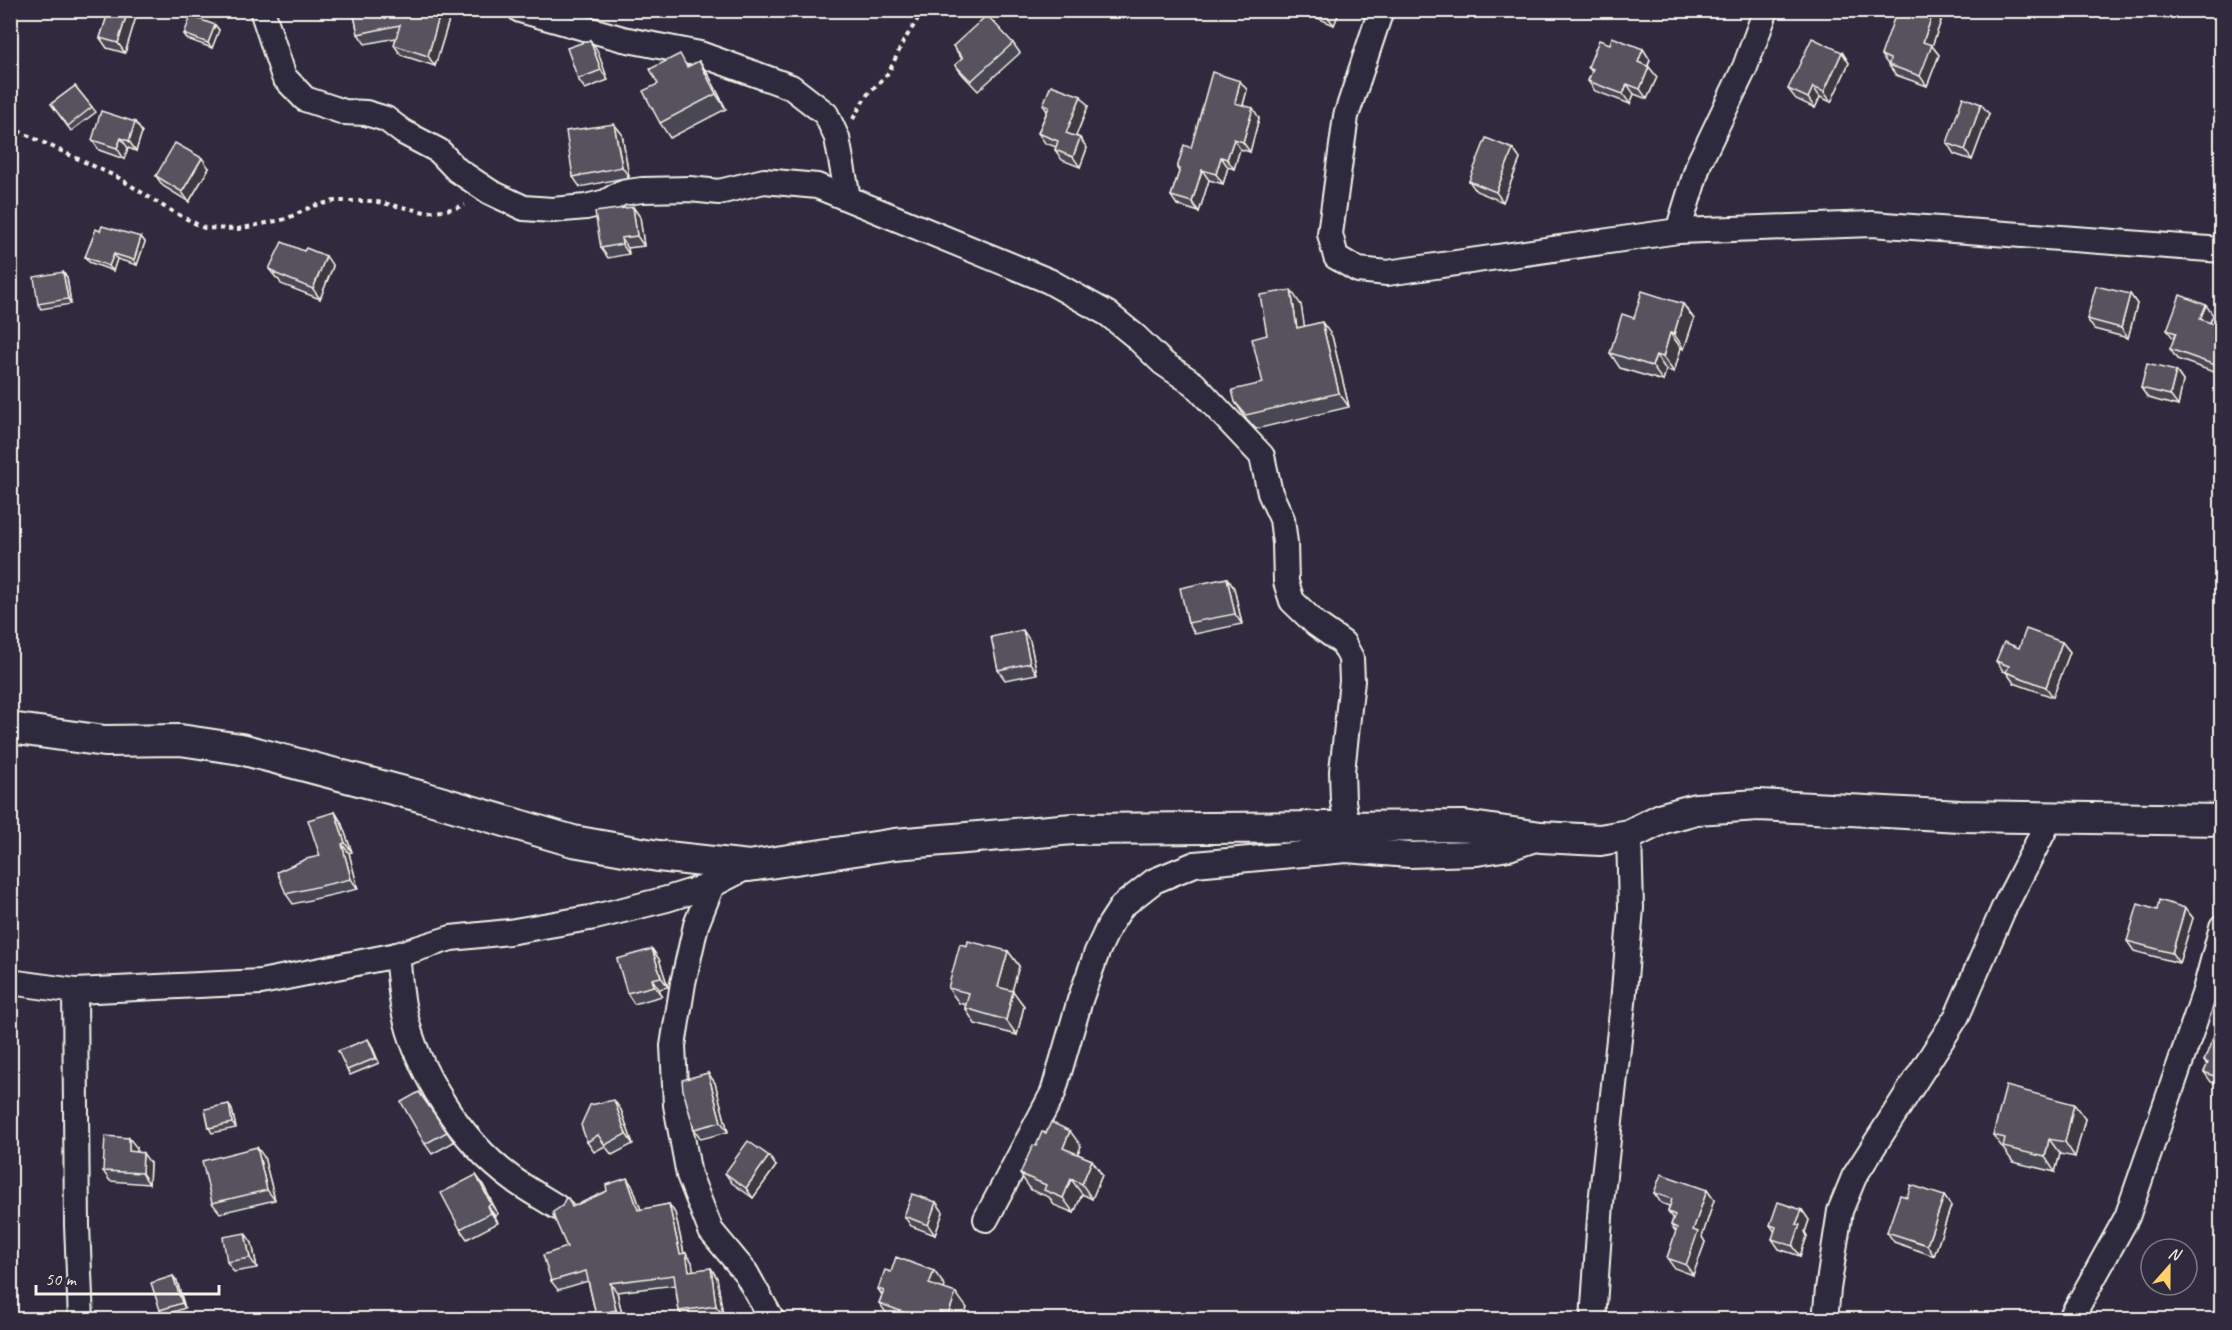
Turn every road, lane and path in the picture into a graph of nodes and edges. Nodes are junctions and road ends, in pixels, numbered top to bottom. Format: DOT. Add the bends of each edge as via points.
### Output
graph roads {
  1 [pos="261,10"];
  2 [pos="520,10"];
  3 [pos="924,10"];
  4 [pos="1381,10"];
  5 [pos="1766,10"];
  6 [pos="10,128"];
  7 [pos="837,138"];
  8 [pos="490,192"];
  9 [pos="848,198"];
  10 [pos="1678,231"];
  11 [pos="2222,250"];
  12 [pos="10,728"];
  13 [pos="2051,817"];
  14 [pos="2222,820"];
  15 [pos="1347,826"];
  16 [pos="1629,835"];
  17 [pos="1540,837"];
  18 [pos="749,866"];
  19 [pos="712,885"];
  20 [pos="2222,927"];
  21 [pos="397,955"];
  22 [pos="10,982"];
  23 [pos="75,992"];
  24 [pos="557,1207"];
  25 [pos="986,1220"];
  26 [pos="81,1320"];
  27 [pos="772,1320"];
  28 [pos="1593,1320"];
  29 [pos="1825,1320"];
  30 [pos="2070,1320"];
  1 -- 8 [label="street" via="284,77 305,99 344,112 386,119 439,151 457,170"];
  2 -- 7 [label="street" via="623,39 700,54 791,87 826,114"];
  3 -- 7 [label="path" via="889,72 866,96"];
  4 -- 10 [label="street" via="1346,116 1330,234 1336,257 1358,270 1387,273"];
  5 -- 10 [label="street" via="1745,67 1699,163"];
  6 -- 8 [label="path" via="119,178 204,228 238,229 286,219 335,201 373,201 425,212 452,209 476,202"];
  7 -- 9 [label="street"];
  8 -- 9 [label="street" via="524,208 552,210 586,207 621,193 642,190 719,192 764,181 817,186"];
  9 -- 15 [label="street" via="1049,281 1108,314 1163,363 1194,384 1262,456 1270,493 1282,519 1286,582 1292,601 1343,643 1351,658 1342,771"];
  10 -- 11 [label="street" via="1872,224"];
  12 -- 18 [label="street" via="105,741 180,740 241,749 573,841"];
  13 -- 14 [label="street"];
  13 -- 16 [label="street" via="1759,805 1696,809 1663,818"];
  13 -- 29 [label="street" via="2002,910 1957,1016 1854,1176 1840,1211"];
  15 -- 17 [label="street" via="1464,825"];
  15 -- 18 [label="street" via="1073,829 895,844"];
  16 -- 17 [label="street" via="1600,840"];
  16 -- 28 [label="street" via="1631,908"];
  17 -- 25 [label="street" via="1509,848 1477,853 1409,855 1346,850 1195,864 1154,880 1122,906 1109,926 1080,1000 1053,1094"];
  18 -- 19 [label="street"];
  19 -- 21 [label="street" via="596,917 452,938"];
  19 -- 27 [label="street" via="696,925 683,983 673,1046 676,1105 689,1175 711,1231 746,1274"];
  20 -- 30 [label="street" via="2200,1005 2127,1217"];
  21 -- 23 [label="street" via="261,982"];
  21 -- 24 [label="street" via="403,1006 418,1056 443,1102 482,1151 513,1179"];
  22 -- 23 [label="street"];
  23 -- 26 [label="street" via="76,1225"];
}
